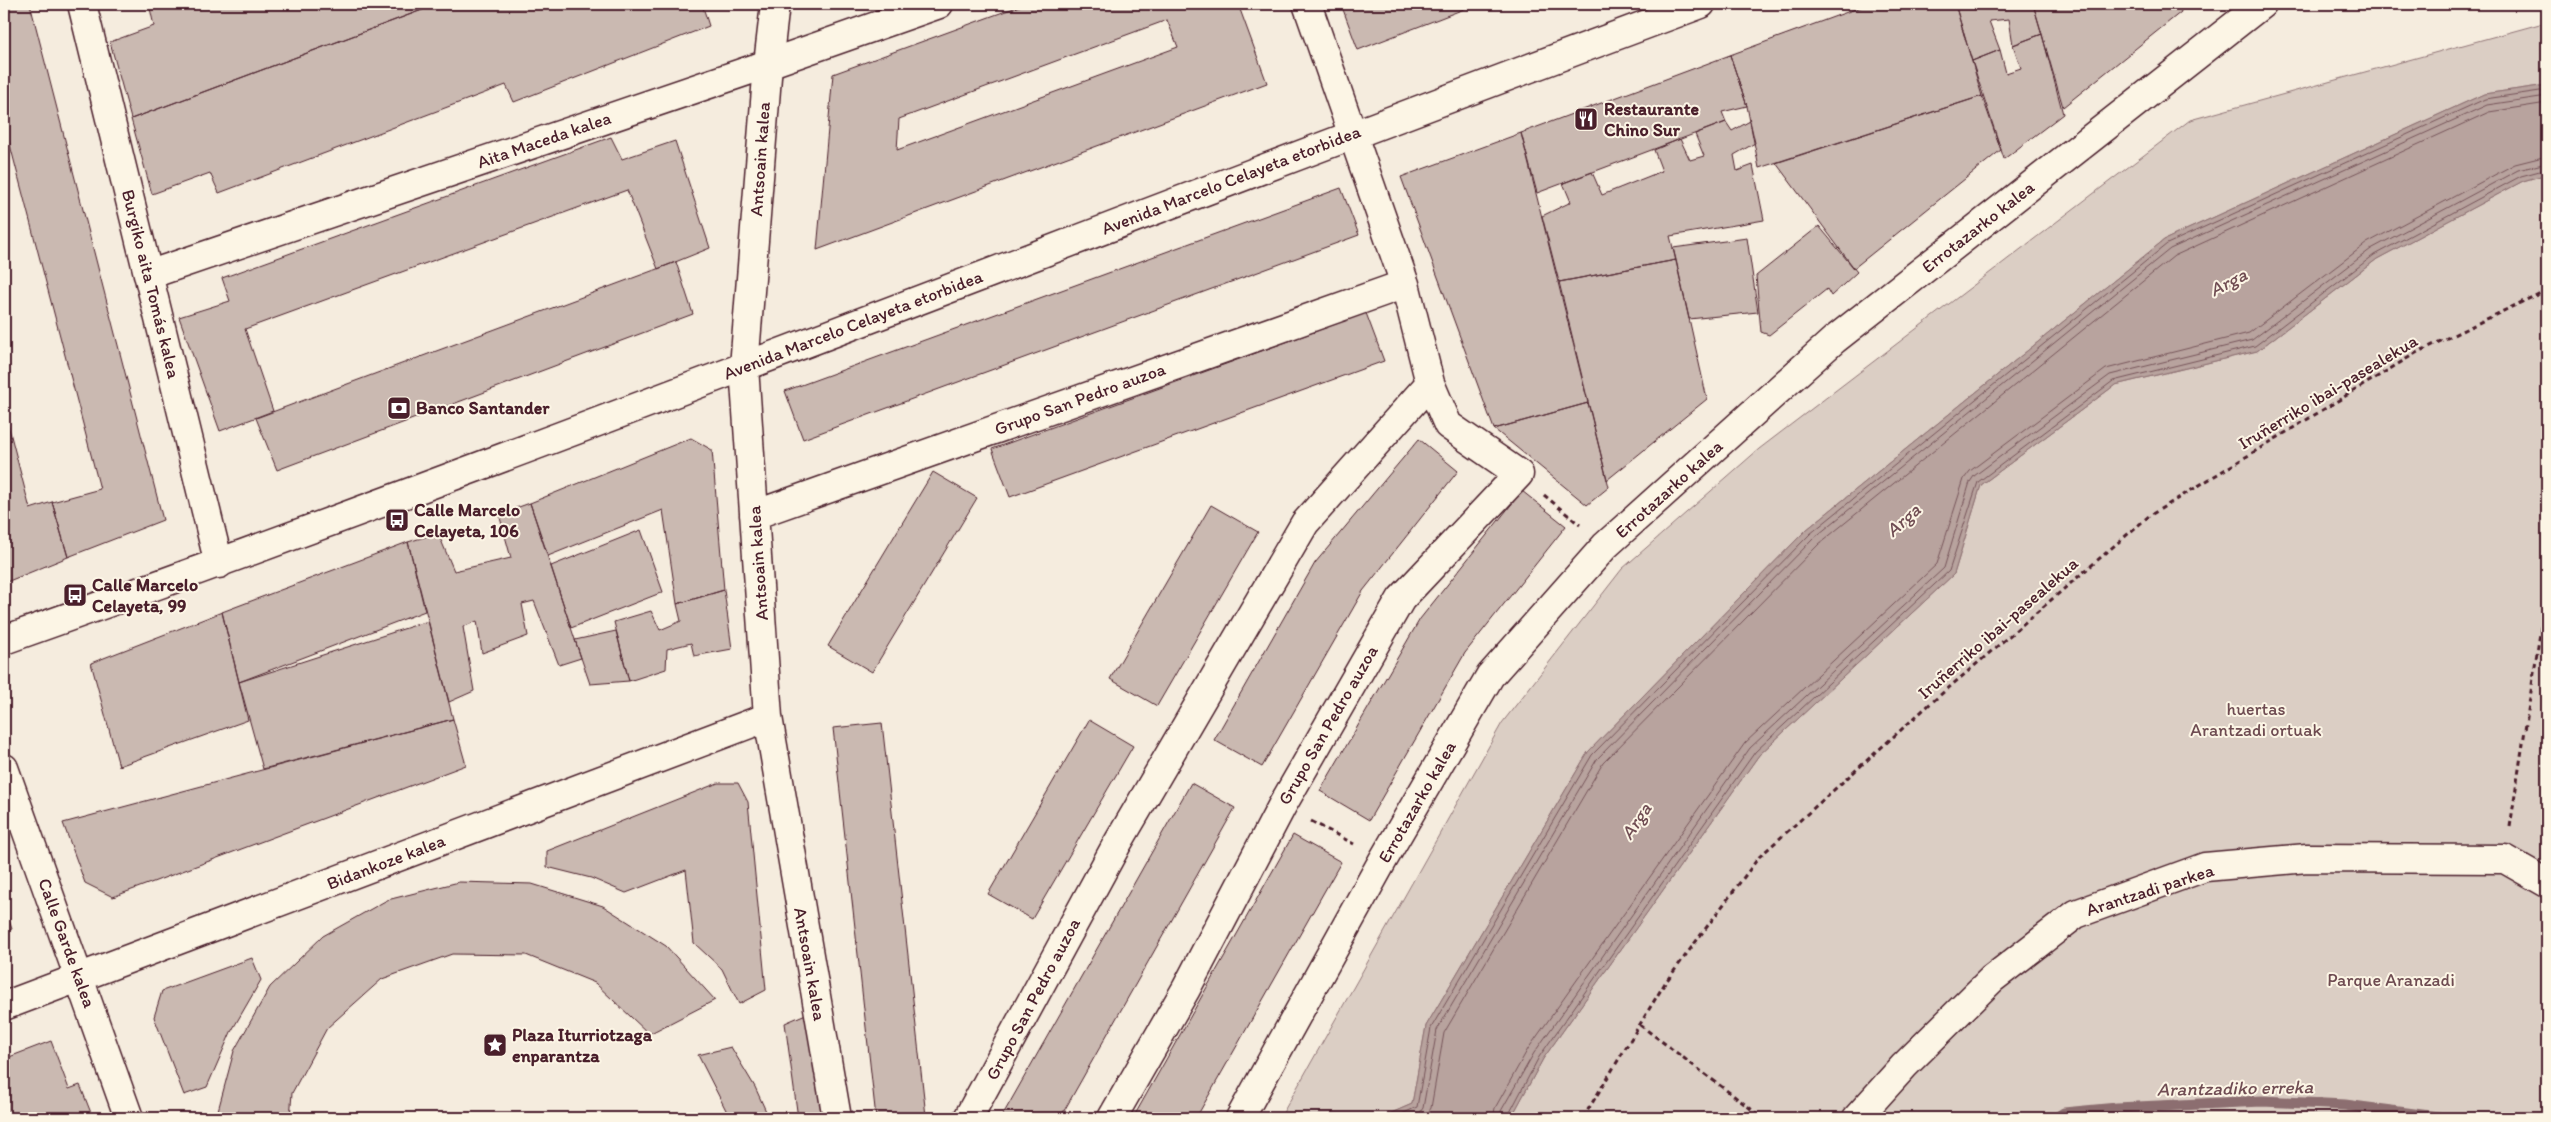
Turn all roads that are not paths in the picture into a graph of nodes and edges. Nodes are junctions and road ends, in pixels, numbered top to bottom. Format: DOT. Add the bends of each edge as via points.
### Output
graph roads {
  1 [pos="82,4"];
  2 [pos="775,4"];
  3 [pos="939,4"];
  4 [pos="1307,4"];
  5 [pos="1701,4"];
  6 [pos="2262,4"];
  7 [pos="768,64"];
  8 [pos="1352,133"];
  9 [pos="148,275"];
  10 [pos="1405,284"];
  11 [pos="744,367"];
  12 [pos="1430,383"];
  13 [pos="754,515"];
  14 [pos="219,564"];
  15 [pos="4,640"];
  16 [pos="768,717"];
  17 [pos="4,768"];
  18 [pos="2547,884"];
  19 [pos="79,978"];
  20 [pos="4,1006"];
  21 [pos="129,1118"];
  22 [pos="837,1118"];
  23 [pos="968,1118"];
  24 [pos="1112,1118"];
  25 [pos="1240,1118"];
  26 [pos="1857,1118"];
  1 -- 9 [label="street, Burgiko aita Tomás kalea"];
  2 -- 7 [label="street, Antsoain kalea"];
  3 -- 7 [label="street, Aita Maceda kalea"];
  4 -- 8 [label="street"];
  5 -- 8 [label="street, Avenida Marcelo Celayeta etorbidea"];
  6 -- 25 [label="street, Errotazarko kalea" via="1834,340 1605,546 1490,676 1383,860"];
  7 -- 9 [label="street, Aita Maceda kalea"];
  7 -- 11 [label="street, Antsoain kalea"];
  8 -- 10 [label="street"];
  8 -- 11 [label="street, Avenida Marcelo Celayeta etorbidea"];
  9 -- 14 [label="street, Burgiko aita Tomás kalea"];
  10 -- 12 [label="street"];
  10 -- 13 [label="street, Grupo San Pedro auzoa"];
  11 -- 13 [label="street, Antsoain kalea"];
  11 -- 14 [label="street, Avenida Marcelo Celayeta etorbidea"];
  12 -- 23 [label="street, Grupo San Pedro auzoa" via="1305,523 1116,846"];
  12 -- 24 [label="street, Grupo San Pedro auzoa" via="1448,425 1519,474 1401,599 1282,806 1186,989"];
  13 -- 16 [label="street, Antsoain kalea"];
  14 -- 15 [label="street, Avenida Marcelo Celayeta etorbidea"];
  16 -- 19 [label="street, Bidankoze kalea"];
  16 -- 22 [label="street, Antsoain kalea"];
  17 -- 19 [label="street, Calle Garde kalea"];
  18 -- 26 [label="street, Arantzadi parkea" via="2505,860 2307,858 2205,868 2076,914 1992,979 1904,1066"];
  19 -- 20 [label="street, Bidankoze kalea"];
  19 -- 21 [label="street, Calle Garde kalea"];
}
